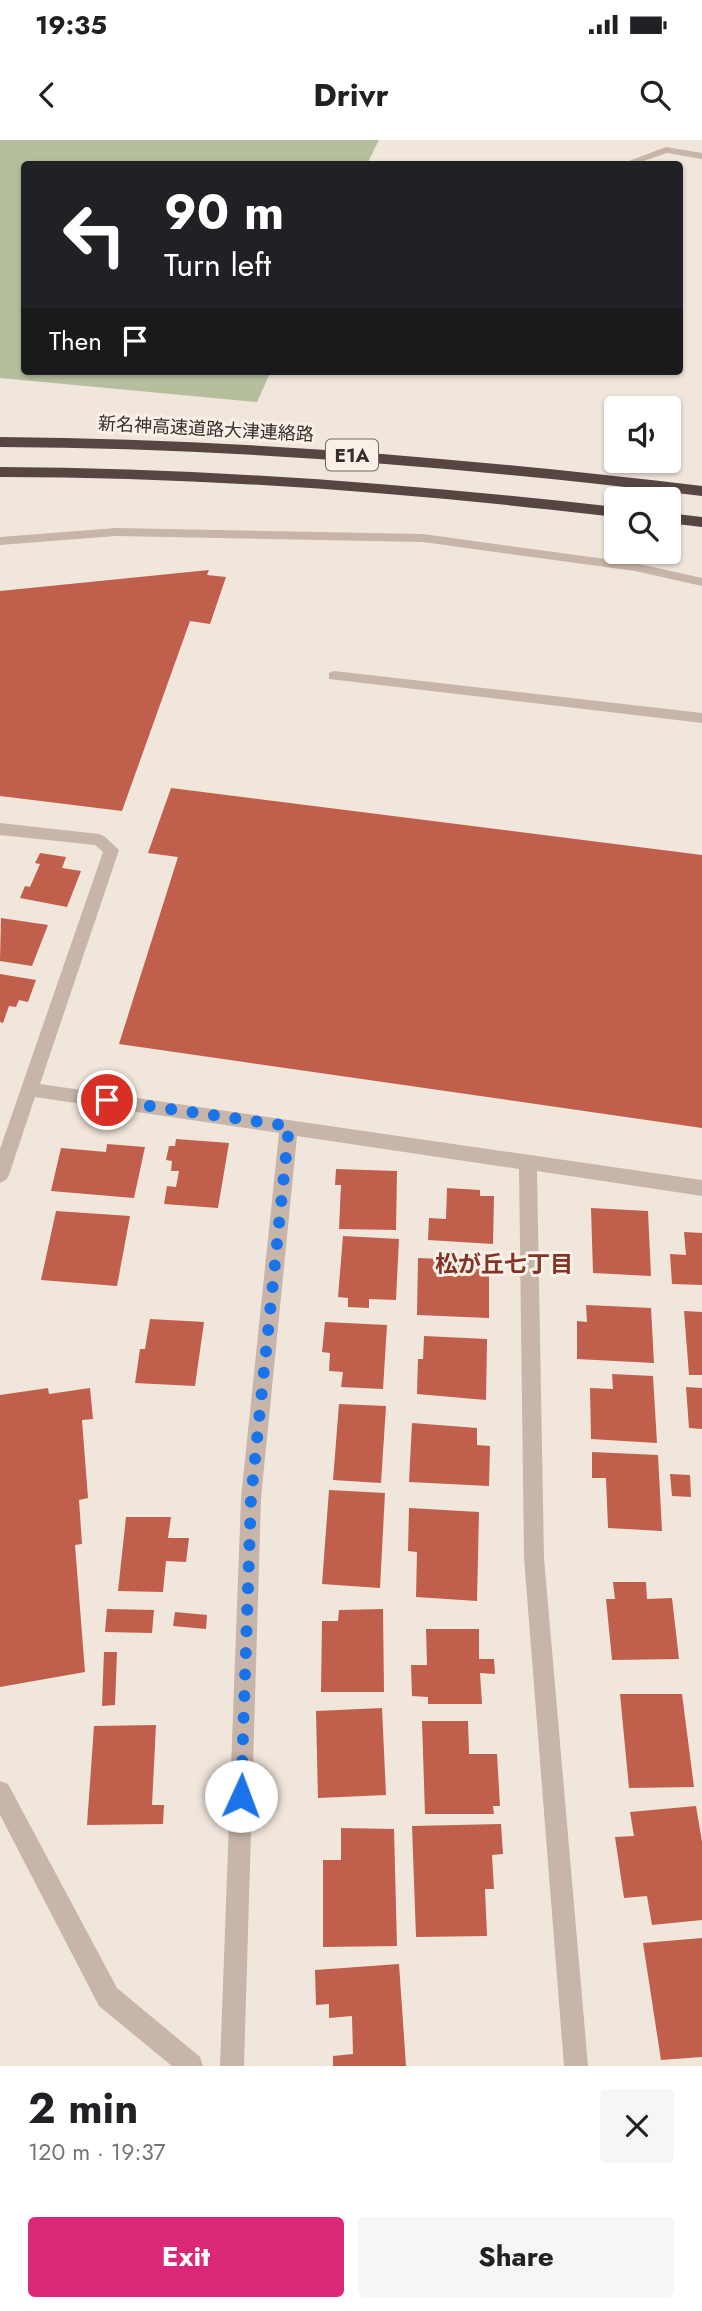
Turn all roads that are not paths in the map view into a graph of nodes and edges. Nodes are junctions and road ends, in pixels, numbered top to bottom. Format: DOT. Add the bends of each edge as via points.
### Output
graph roads {
  1 [pos="702,156"];
  2 [pos="635,161"];
  3 [pos="0,442"];
  4 [pos="0,472"];
  5 [pos="702,491"];
  6 [pos="604,511"];
  7 [pos="681,520"];
  8 [pos="702,522"];
  9 [pos="0,541"];
  10 [pos="702,582"];
  11 [pos="334,676"];
  12 [pos="702,718"];
  13 [pos="0,829"];
  14 [pos="28,1089"];
  15 [pos="289,1126"];
  16 [pos="528,1164"];
  17 [pos="0,1175"];
  18 [pos="702,1188"];
  19 [pos="0,1792"];
  20 [pos="191,2066"];
  21 [pos="232,2066"];
  22 [pos="576,2066"];
  1 -- 2 [label="street" via="666,150"];
  3 -- 5 [label="highway, 新名神高速道路大津連絡路 / E1A" via="177,445 371,456"];
  4 -- 6 [label="highway, E1A" via="229,478"];
  7 -- 8 [label="highway"];
  9 -- 10 [label="street" via="116,532 423,538 635,567"];
  11 -- 12 [label="street"];
  13 -- 14 [label="street" via="99,839 111,850"];
  14 -- 15 [label="street"];
  14 -- 17 [label="street"];
  15 -- 16 [label="street"];
  15 -- 21 [label="street" via="251,1498"];
  16 -- 18 [label="street"];
  16 -- 22 [label="street" via="534,1558"];
  19 -- 20 [label="street" via="107,1997"];
}
